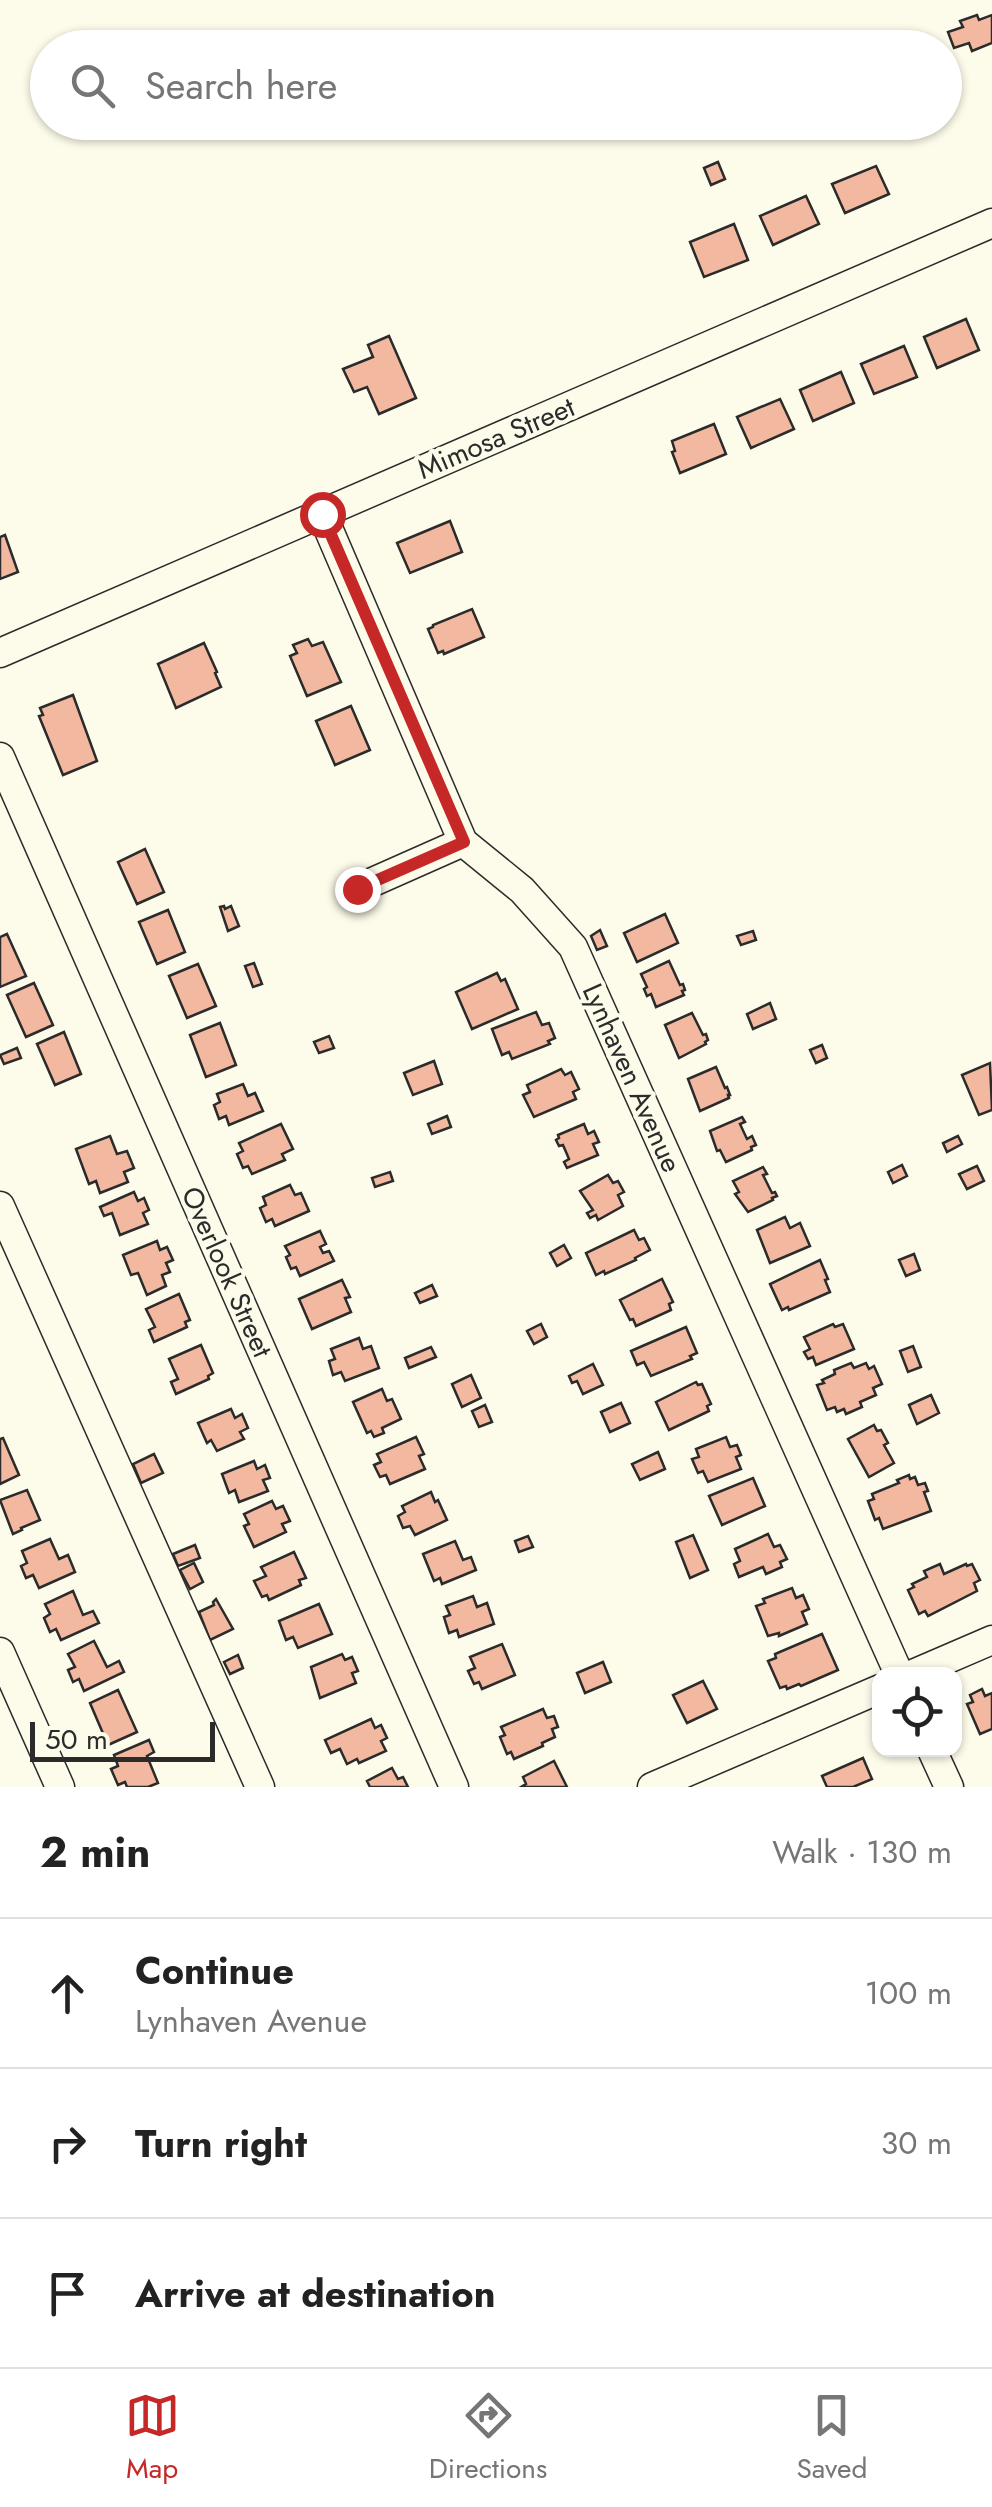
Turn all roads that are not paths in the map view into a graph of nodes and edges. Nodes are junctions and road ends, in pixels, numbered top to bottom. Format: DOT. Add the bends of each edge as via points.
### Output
graph roads {
  1 [pos="992,223"];
  2 [pos="322,514"];
  3 [pos="0,653"];
  4 [pos="0,757"];
  5 [pos="464,842"];
  6 [pos="357,889"];
  7 [pos="0,1206"];
  8 [pos="992,1640"];
  9 [pos="0,1652"];
  10 [pos="896,1667"];
  11 [pos="929,1667"];
  12 [pos="872,1692"];
  13 [pos="935,1757"];
  14 [pos="60,1787"];
  15 [pos="260,1787"];
  16 [pos="454,1787"];
  17 [pos="652,1787"];
  18 [pos="949,1787"];
  1 -- 2 [label="street, Mimosa Street"];
  2 -- 3 [label="street, Mimosa Street"];
  2 -- 5 [label="street, Lynhaven Avenue"];
  4 -- 16 [label="street, Overlook Street"];
  5 -- 6 [label="street"];
  5 -- 10 [label="street, Lynhaven Avenue" via="522,890 573,947"];
  7 -- 15 [label="street"];
  8 -- 11 [label="street"];
  9 -- 14 [label="street"];
  12 -- 17 [label="street"];
  13 -- 18 [label="street"];
}
